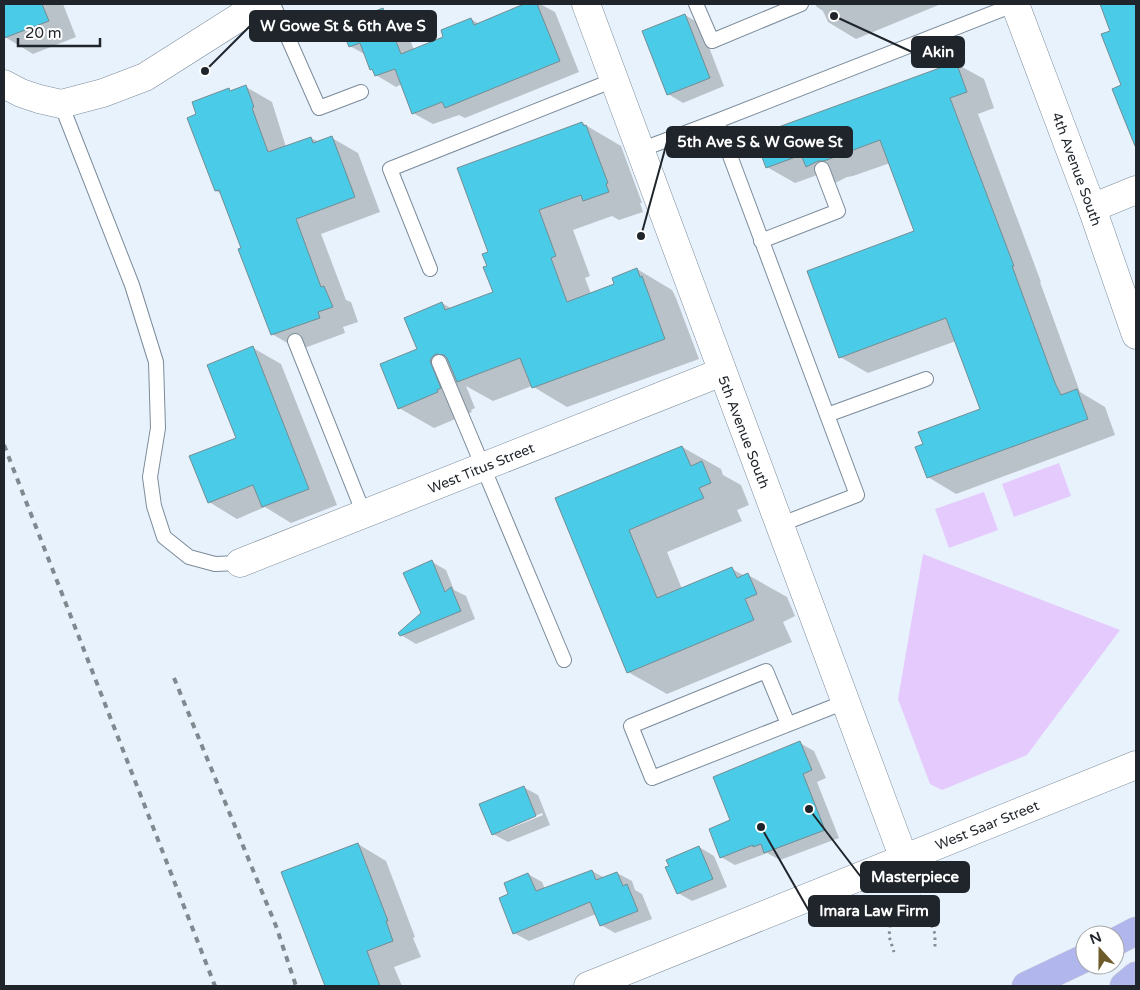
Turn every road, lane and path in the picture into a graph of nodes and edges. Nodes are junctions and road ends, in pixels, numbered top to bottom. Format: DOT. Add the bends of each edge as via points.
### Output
graph roads {
  1 [pos="260,4"];
  2 [pos="273,4"];
  3 [pos="696,4"];
  4 [pos="801,4"];
  5 [pos="1015,4"];
  6 [pos="590,5"];
  7 [pos="614,80"];
  8 [pos="4,84"];
  9 [pos="361,92"];
  10 [pos="61,104"];
  11 [pos="717,121"];
  12 [pos="640,150"];
  13 [pos="822,169"];
  14 [pos="1136,190"];
  15 [pos="1092,208"];
  16 [pos="762,241"];
  17 [pos="430,269"];
  18 [pos="1136,335"];
  19 [pos="295,341"];
  20 [pos="439,362"];
  21 [pos="722,372"];
  22 [pos="926,379"];
  23 [pos="827,415"];
  24 [pos="483,467"];
  25 [pos="364,514"];
  26 [pos="779,525"];
  27 [pos="240,563"];
  28 [pos="564,660"];
  29 [pos="845,702"];
  30 [pos="788,724"];
  31 [pos="1136,766"];
  32 [pos="904,859"];
  33 [pos="917,889"];
  34 [pos="893,899"];
  35 [pos="935,949"];
  36 [pos="894,952"];
  37 [pos="1075,963"];
  38 [pos="1136,976"];
  39 [pos="588,986"];
  40 [pos="1026,986"];
  41 [pos="1124,986"];
  1 -- 10 [label="street" via="145,77"];
  2 -- 9 [label="lane" via="319,108"];
  3 -- 4 [label="lane" via="712,41"];
  5 -- 11 [label="lane"];
  5 -- 15 [label="street, 4th Avenue South"];
  6 -- 7 [label="street, 5th Avenue South"];
  7 -- 12 [label="street, 5th Avenue South"];
  7 -- 17 [label="lane" via="390,169"];
  8 -- 10 [label="street" via="21,94"];
  10 -- 27 [label="lane" via="132,285 156,362 158,428 150,477 154,506 164,538 189,557 215,564"];
  11 -- 12 [label="lane"];
  11 -- 16 [label="lane"];
  12 -- 21 [label="street, 5th Avenue South"];
  13 -- 16 [label="lane" via="838,211"];
  14 -- 15 [label="street"];
  15 -- 18 [label="street, 4th Avenue South"];
  16 -- 23 [label="lane"];
  19 -- 25 [label="lane"];
  20 -- 24 [label="lane"];
  21 -- 24 [label="street, West Titus Street"];
  21 -- 26 [label="street, 5th Avenue South"];
  22 -- 23 [label="lane"];
  23 -- 26 [label="lane" via="856,496"];
  24 -- 25 [label="street, West Titus Street"];
  24 -- 28 [label="lane"];
  25 -- 27 [label="street, West Titus Street"];
  26 -- 29 [label="street, 5th Avenue South"];
  29 -- 30 [label="lane"];
  29 -- 32 [label="street, 5th Avenue South"];
  30 -- 30 [label="lane" via="652,778 631,726 766,671"];
  31 -- 32 [label="street, West Saar Street"];
  32 -- 39 [label="street, West Saar Street"];
  33 -- 35 [label="path" via="935,934"];
  34 -- 36 [label="path" via="889,936"];
  37 -- 40 [label="main road"];
  38 -- 41 [label="main road"];
}
